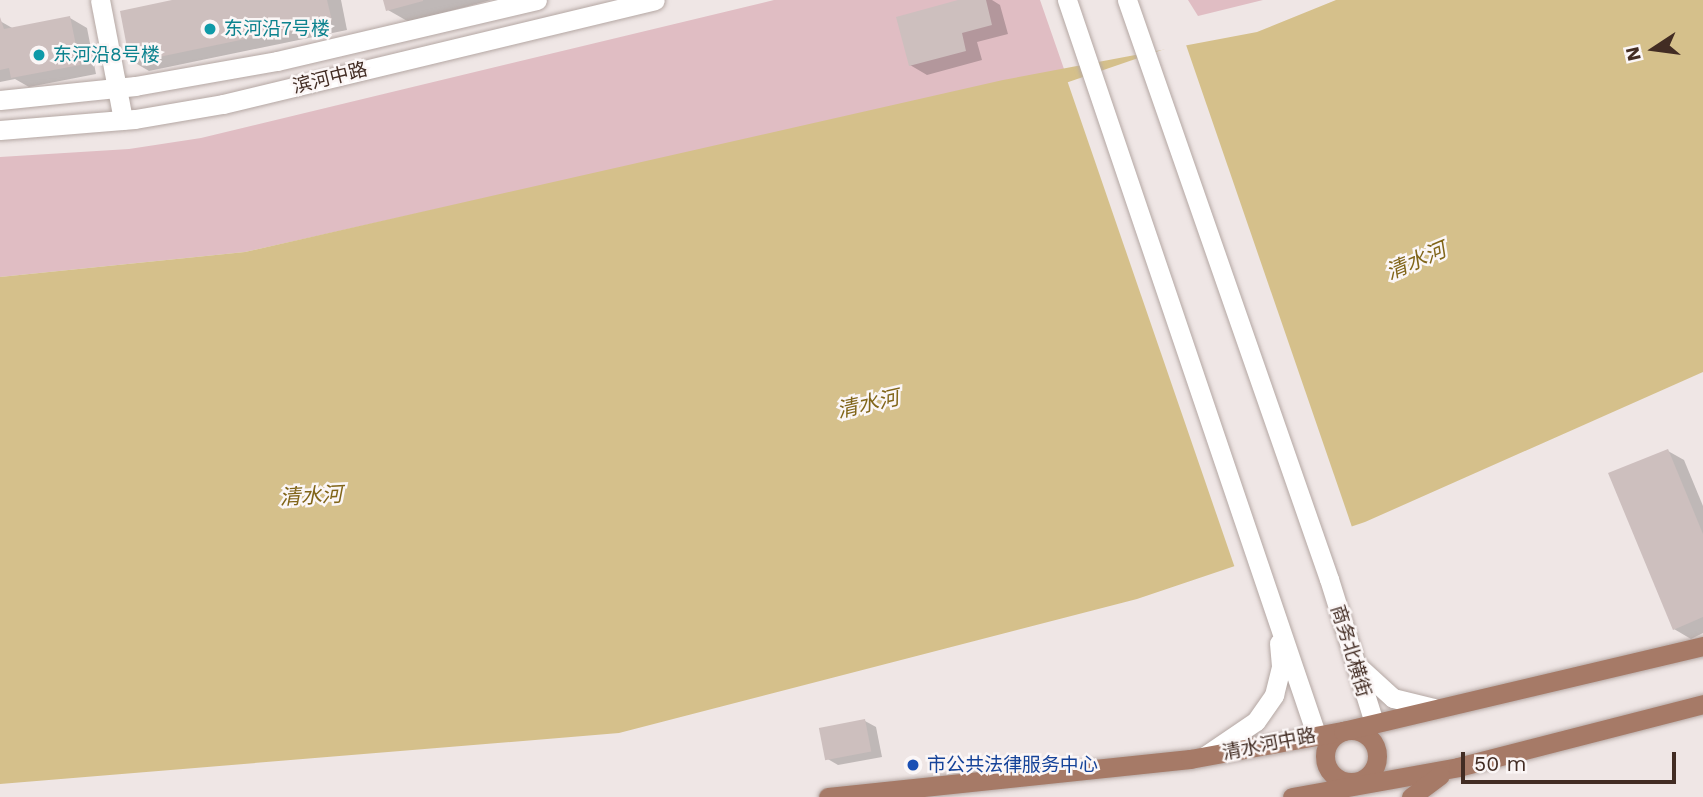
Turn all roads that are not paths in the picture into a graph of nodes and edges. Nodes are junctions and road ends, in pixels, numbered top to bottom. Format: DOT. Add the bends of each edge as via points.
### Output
graph roads {
  1 [pos="100,0"];
  2 [pos="537,0"];
  3 [pos="655,0"];
  4 [pos="1067,0"];
  5 [pos="1127,1"];
  6 [pos="118,88"];
  7 [pos="0,100"];
  8 [pos="123,120"];
  9 [pos="0,130"];
  10 [pos="1274,601"];
  11 [pos="1703,646"];
  12 [pos="1354,661"];
  13 [pos="1703,704"];
  14 [pos="1446,709"];
  15 [pos="1374,723"];
  16 [pos="1343,731"];
  17 [pos="1316,734"];
  18 [pos="1377,751"];
  19 [pos="1205,755"];
  20 [pos="1326,764"];
  21 [pos="1458,767"];
  22 [pos="1354,783"];
  23 [pos="1385,789"];
  24 [pos="1330,794"];
  25 [pos="828,797"];
  26 [pos="1292,797"];
  27 [pos="1411,797"];
  1 -- 6 [label="main road"];
  2 -- 6 [label="main road, 滨河中路" via="277,61"];
  3 -- 8 [label="main road, 滨河中路" via="223,104"];
  4 -- 10 [label="main road"];
  5 -- 12 [label="main road, 商务北横街"];
  6 -- 7 [label="main road, 滨河中路"];
  6 -- 8 [label="main road"];
  8 -- 9 [label="main road, 滨河中路"];
  10 -- 17 [label="main road"];
  10 -- 19 [label="main road" via="1281,666 1274,695 1256,721"];
  11 -- 14 [label="main road, 清水河中路"];
  12 -- 14 [label="main road" via="1394,698 1410,706"];
  12 -- 15 [label="main road, 商务北横街"];
  13 -- 21 [label="main road"];
  14 -- 15 [label="main road, 清水河中路"];
  15 -- 16 [label="main road, 清水河中路"];
  15 -- 18 [label="main road"];
  16 -- 17 [label="main road, 清水河中路"];
  16 -- 18 [label="main road" via="1361,732"];
  16 -- 20 [label="main road" via="1328,744"];
  17 -- 19 [label="main road, 清水河中路"];
  17 -- 20 [label="main road"];
  18 -- 22 [label="main road" via="1375,768"];
  18 -- 23 [label="main road"];
  19 -- 25 [label="main road, 清水河中路"];
  20 -- 22 [label="main road" via="1334,776"];
  20 -- 24 [label="main road"];
  21 -- 23 [label="main road"];
  21 -- 27 [label="main road" via="1429,780"];
  22 -- 23 [label="main road"];
  22 -- 24 [label="main road"];
  24 -- 26 [label="main road"];
}
